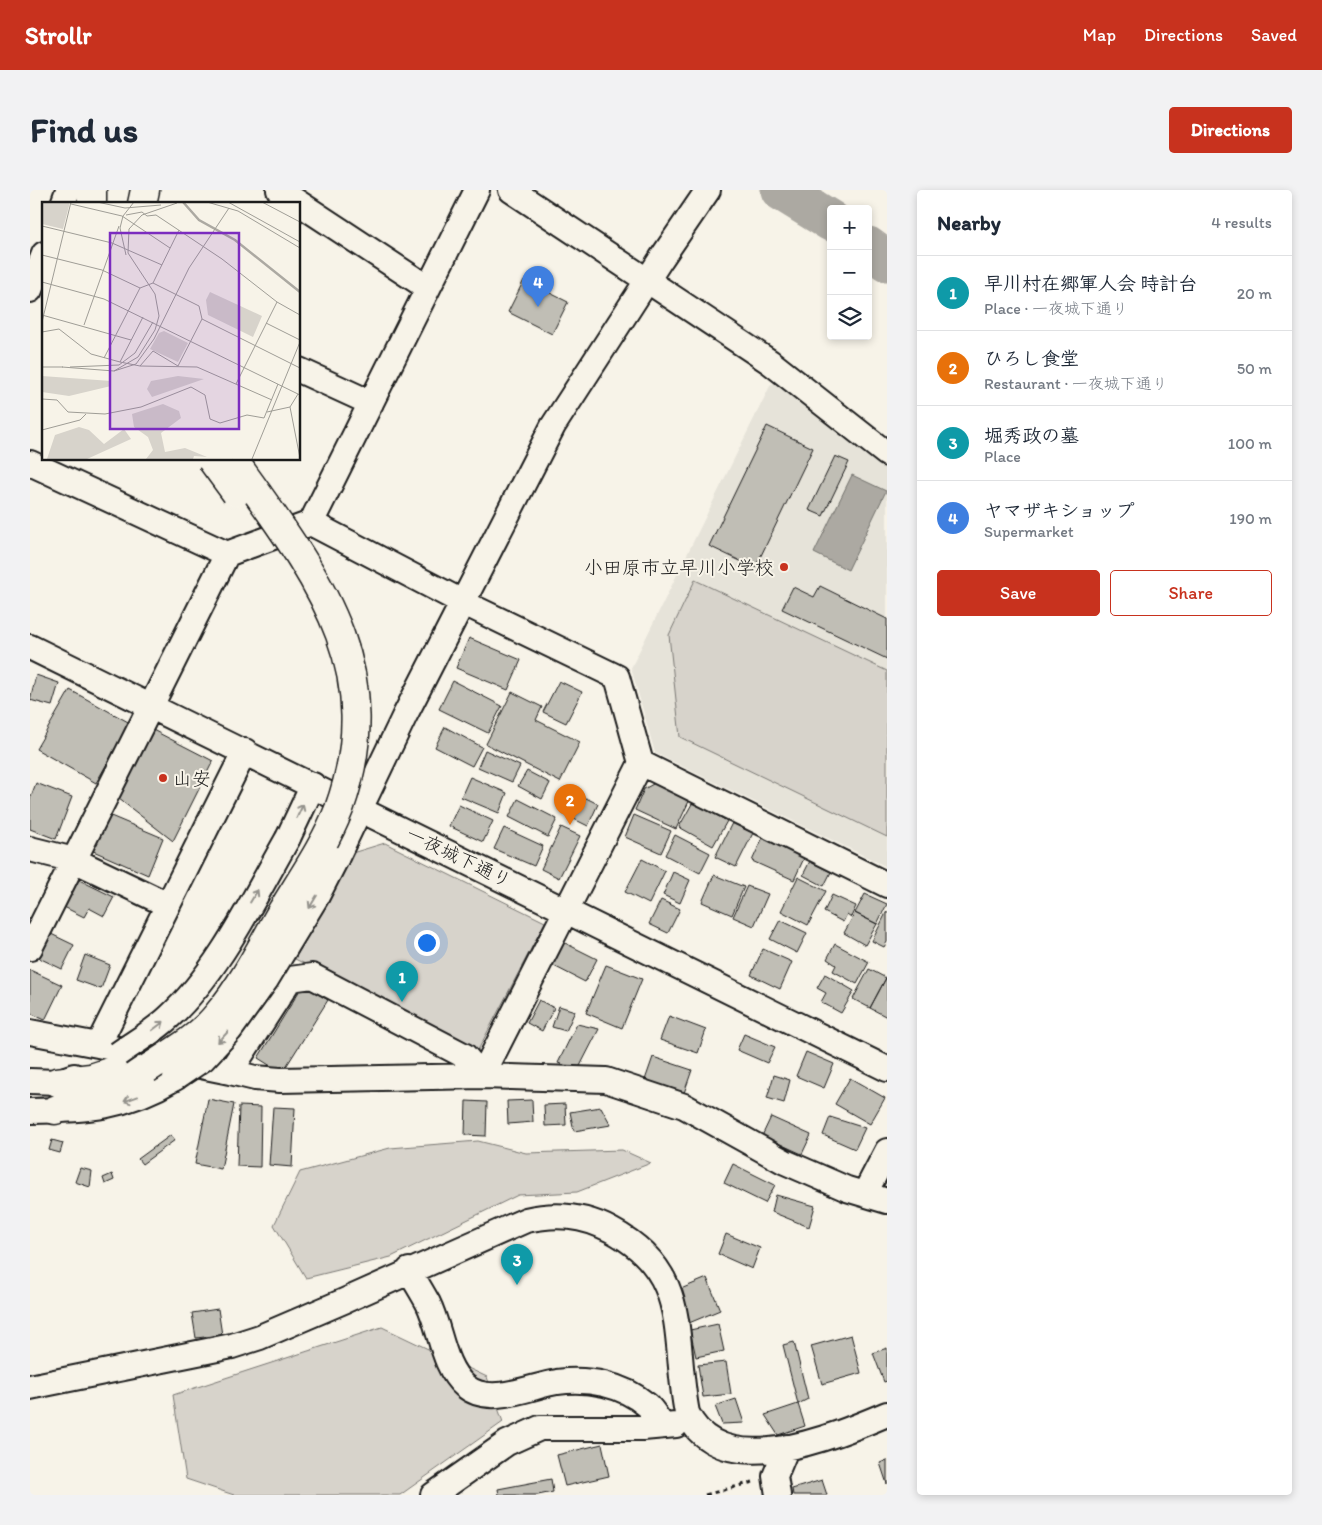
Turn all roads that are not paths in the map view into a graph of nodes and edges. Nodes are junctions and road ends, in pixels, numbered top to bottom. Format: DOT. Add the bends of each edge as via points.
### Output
graph roads {
  1 [pos="68,190"];
  2 [pos="279,190"];
  3 [pos="477,190"];
  4 [pos="511,190"];
  5 [pos="708,190"];
  6 [pos="64,202"];
  7 [pos="297,202"];
  8 [pos="300,204"];
  9 [pos="42,260"];
  10 [pos="648,279"];
  11 [pos="428,288"];
  12 [pos="30,290"];
  13 [pos="300,370"];
  14 [pos="371,403"];
  15 [pos="887,454"];
  16 [pos="212,460"];
  17 [pos="233,460"];
  18 [pos="30,462"];
  19 [pos="311,523"];
  20 [pos="227,554"];
  21 [pos="464,603"];
  22 [pos="30,647"];
  23 [pos="152,706"];
  24 [pos="245,751"];
  25 [pos="641,763"];
  26 [pos="313,785"];
  27 [pos="359,808"];
  28 [pos="30,849"];
  29 [pos="74,860"];
  30 [pos="887,885"];
  31 [pos="166,904"];
  32 [pos="568,911"];
  33 [pos="30,948"];
  34 [pos="30,1032"];
  35 [pos="124,1057"];
  36 [pos="887,1069"];
  37 [pos="230,1072"];
  38 [pos="482,1076"];
  39 [pos="30,1081"];
  40 [pos="57,1082"];
  41 [pos="43,1111"];
  42 [pos="887,1151"];
  43 [pos="876,1198"];
  44 [pos="409,1270"];
  45 [pos="30,1387"];
  46 [pos="887,1414"];
  47 [pos="692,1424"];
  48 [pos="663,1426"];
  49 [pos="787,1447"];
  50 [pos="777,1486"];
  51 [pos="433,1495"];
  1 -- 6 [label="street"];
  2 -- 7 [label="street"];
  3 -- 11 [label="street"];
  4 -- 10 [label="street"];
  5 -- 10 [label="street"];
  8 -- 11 [label="street"];
  9 -- 12 [label="street"];
  10 -- 15 [label="street" via="770,362"];
  10 -- 21 [label="street" via="553,426"];
  11 -- 14 [label="street"];
  13 -- 14 [label="street"];
  14 -- 19 [label="street"];
  16 -- 35 [label="highway, bridge" via="291,566 318,618 336,676 339,702 337,753 332,782 312,835 216,994 180,1032"];
  17 -- 35 [label="highway, bridge" via="299,553 330,608 350,670 354,744 349,776 327,837 237,988 217,1015 192,1039"];
  18 -- 20 [label="street"];
  19 -- 20 [label="street"];
  19 -- 21 [label="street"];
  20 -- 23 [label="street"];
  21 -- 25 [label="street" via="617,678"];
  21 -- 27 [label="street"];
  22 -- 23 [label="street, 一夜城下通り"];
  23 -- 24 [label="street, 一夜城下通り"];
  23 -- 29 [label="street"];
  24 -- 26 [label="street, 一夜城下通り"];
  24 -- 31 [label="street"];
  25 -- 30 [label="street"];
  25 -- 32 [label="street"];
  26 -- 27 [label="street, 一夜城下通り"];
  35 -- 26 [label="street, one-way, bridge" via="194,990 224,947 288,838"];
  27 -- 32 [label="street, 一夜城下通り"];
  27 -- 41 [label="street, one-way, bridge" via="317,896 266,980 230,1030 203,1060 152,1091 112,1106"];
  28 -- 29 [label="street"];
  29 -- 31 [label="street"];
  29 -- 33 [label="street"];
  31 -- 35 [label="street"];
  32 -- 36 [label="street, 一夜城下通り"];
  32 -- 38 [label="street"];
  34 -- 35 [label="street"];
  35 -- 37 [label="street"];
  35 -- 40 [label="highway" via="118,1069 91,1078"];
  35 -- 41 [label="highway" via="92,1097"];
  37 -- 38 [label="street" via="280,1080"];
  37 -- 38 [label="street" via="290,979 312,976 465,1056"];
  38 -- 43 [label="street" via="606,1080 684,1106 785,1162"];
  39 -- 40 [label="street"];
  42 -- 43 [label="street"];
  44 -- 45 [label="street" via="328,1308 232,1346"];
  44 -- 47 [label="street" via="526,1220 546,1215 586,1219 618,1233 645,1254 666,1282 677,1324 684,1395"];
  44 -- 48 [label="street" via="428,1304 448,1361 466,1386 478,1393 512,1394 559,1382 598,1382 619,1388 648,1405"];
  46 -- 49 [label="street" via="839,1434"];
  47 -- 48 [label="street"];
  47 -- 49 [label="street" via="720,1445 761,1451"];
  48 -- 51 [label="street" via="540,1428 507,1443"];
  49 -- 50 [label="street"];
}
